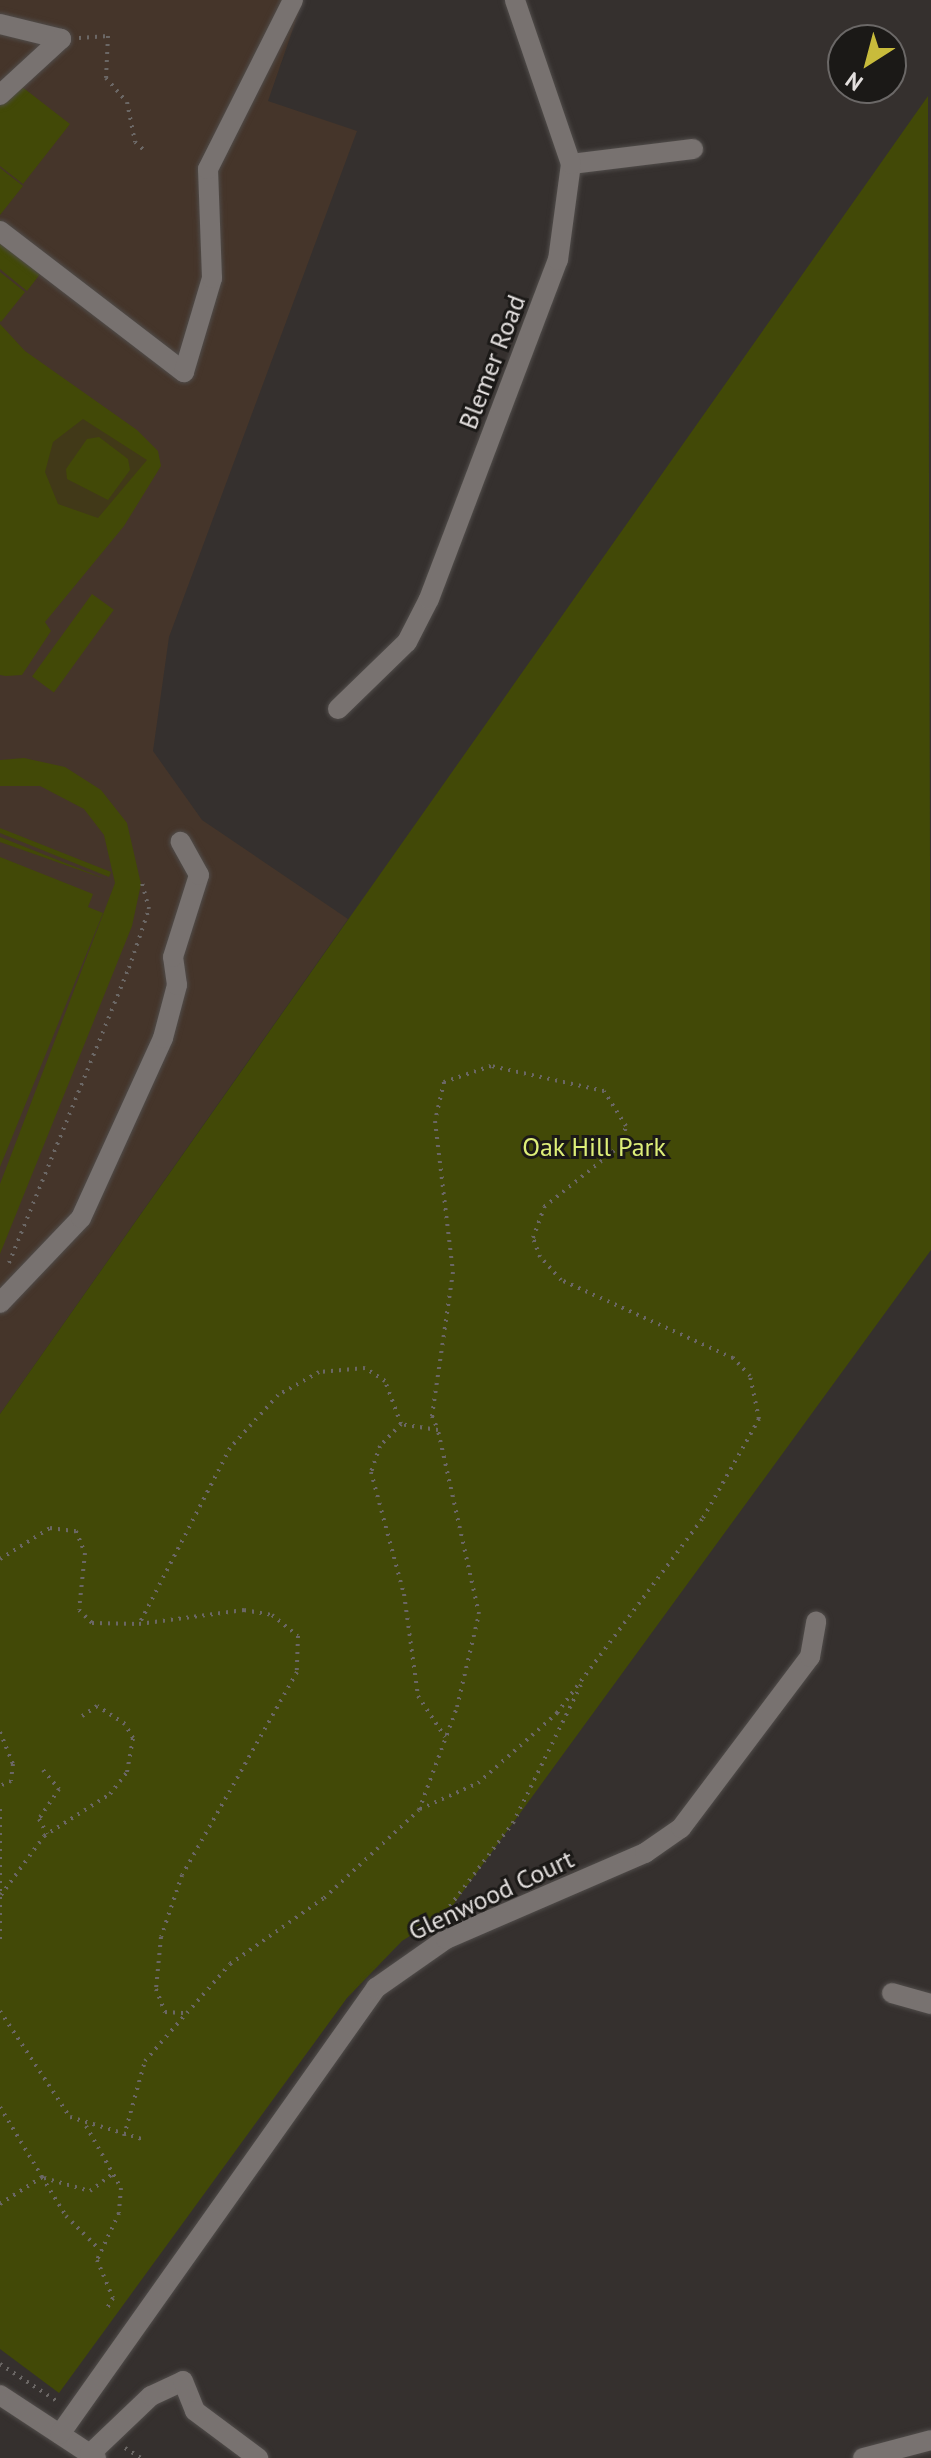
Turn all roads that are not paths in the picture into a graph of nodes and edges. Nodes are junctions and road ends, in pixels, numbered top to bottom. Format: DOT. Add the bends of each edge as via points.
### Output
graph roads {
  1 [pos="293,0"];
  2 [pos="515,0"];
  3 [pos="0,24"];
  4 [pos="0,95"];
  5 [pos="693,149"];
  6 [pos="571,164"];
  7 [pos="0,231"];
  8 [pos="338,709"];
  9 [pos="181,842"];
  10 [pos="0,1303"];
  11 [pos="816,1622"];
  12 [pos="892,1993"];
  13 [pos="931,2004"];
  14 [pos="0,2395"];
  15 [pos="60,2434"];
  16 [pos="931,2440"];
  17 [pos="93,2456"];
  18 [pos="258,2458"];
  19 [pos="863,2458"];
  1 -- 7 [label="street" via="208,169 212,278 184,372"];
  2 -- 6 [label="street, Blemer Road"];
  3 -- 4 [label="street" via="61,39"];
  5 -- 6 [label="street"];
  6 -- 8 [label="street, Blemer Road" via="558,260 438,579 407,642"];
  9 -- 10 [label="street" via="199,875 173,957 177,985 163,1038 81,1218"];
  11 -- 15 [label="street, Glenwood Court" via="810,1657 681,1828 645,1853 446,1939 376,1988"];
  12 -- 13 [label="street"];
  14 -- 15 [label="street"];
  15 -- 17 [label="street"];
  16 -- 19 [label="street"];
  17 -- 18 [label="street" via="151,2396 183,2381 195,2411"];
}
